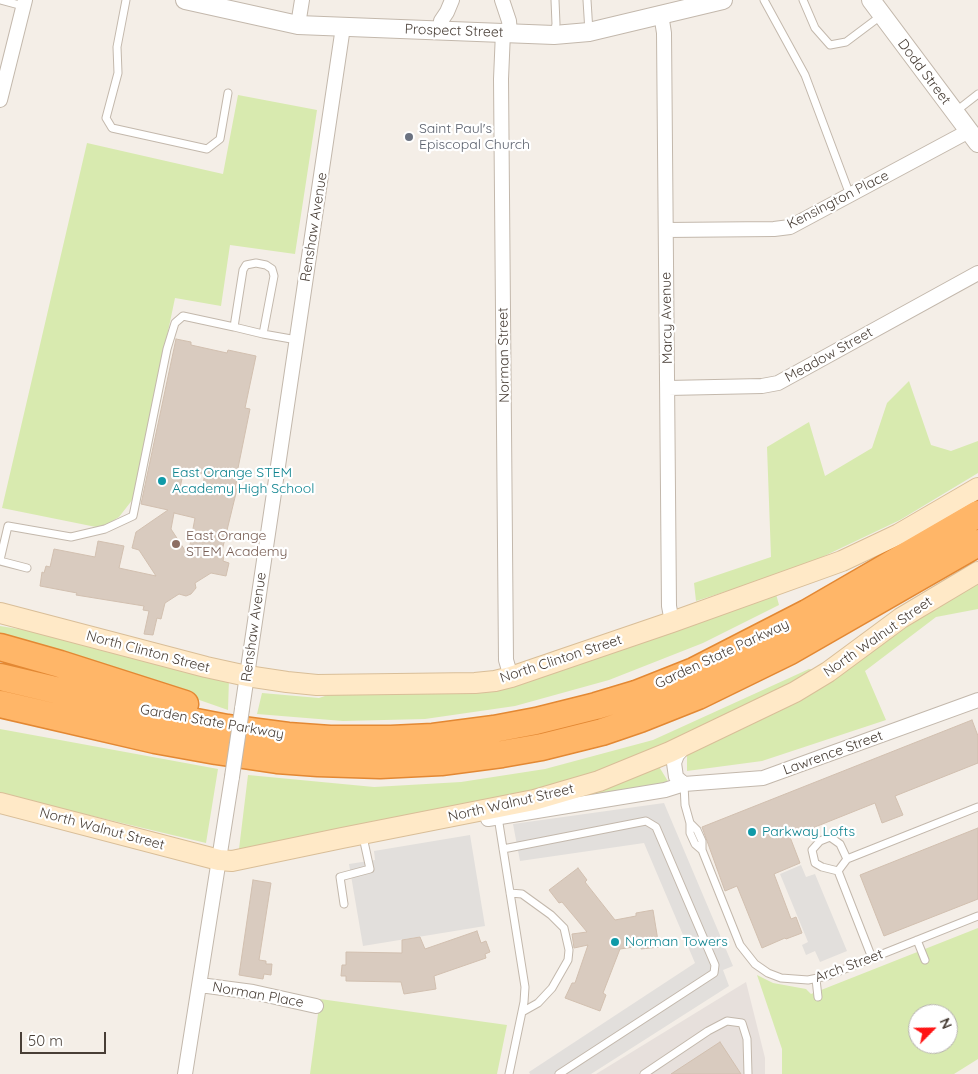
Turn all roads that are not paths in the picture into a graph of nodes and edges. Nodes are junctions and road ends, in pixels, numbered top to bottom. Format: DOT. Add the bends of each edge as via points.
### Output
graph roads {
  1 [pos="1,0"];
  2 [pos="126,0"];
  3 [pos="185,0"];
  4 [pos="302,0"];
  5 [pos="452,0"];
  6 [pos="502,0"];
  7 [pos="556,0"];
  8 [pos="587,0"];
  9 [pos="723,0"];
  10 [pos="764,0"];
  11 [pos="803,0"];
  12 [pos="871,0"];
  13 [pos="24,3"];
  14 [pos="661,14"];
  15 [pos="882,15"];
  16 [pos="298,25"];
  17 [pos="343,27"];
  18 [pos="440,30"];
  19 [pos="507,32"];
  20 [pos="589,32"];
  21 [pos="554,35"];
  22 [pos="228,93"];
  23 [pos="978,94"];
  24 [pos="0,100"];
  25 [pos="955,112"];
  26 [pos="974,137"];
  27 [pos="850,195"];
  28 [pos="666,230"];
  29 [pos="978,273"];
  30 [pos="234,327"];
  31 [pos="263,334"];
  32 [pos="297,340"];
  33 [pos="668,388"];
  34 [pos="974,503"];
  35 [pos="937,538"];
  36 [pos="978,543"];
  37 [pos="0,561"];
  38 [pos="27,568"];
  39 [pos="978,572"];
  40 [pos="0,613"];
  41 [pos="672,622"];
  42 [pos="0,647"];
  43 [pos="247,676"];
  44 [pos="0,677"];
  45 [pos="511,677"];
  46 [pos="978,700"];
  47 [pos="0,704"];
  48 [pos="0,711"];
  49 [pos="74,722"];
  50 [pos="288,736"];
  51 [pos="685,746"];
  52 [pos="684,784"];
  53 [pos="0,803"];
  54 [pos="978,807"];
  55 [pos="498,817"];
  56 [pos="383,830"];
  57 [pos="362,834"];
  58 [pos="503,849"];
  59 [pos="847,859"];
  60 [pos="219,860"];
  61 [pos="838,871"];
  62 [pos="510,893"];
  63 [pos="344,904"];
  64 [pos="978,916"];
  65 [pos="916,940"];
  66 [pos="872,958"];
  67 [pos="925,960"];
  68 [pos="816,979"];
  69 [pos="200,986"];
  70 [pos="818,997"];
  71 [pos="316,1006"];
  72 [pos="522,1012"];
  73 [pos="194,1019"];
  74 [pos="185,1074"];
  75 [pos="195,1074"];
  76 [pos="509,1074"];
  77 [pos="559,1074"];
  78 [pos="644,1074"];
  79 [pos="748,1074"];
  1 -- 13 [label="lane"];
  2 -- 22 [label="lane" via="117,47 118,73 106,118 112,128 207,149 220,139"];
  3 -- 16 [label="street, Prospect Street"];
  4 -- 16 [label="street"];
  5 -- 18 [label="street"];
  6 -- 19 [label="street, Norman Street" via="509,21"];
  7 -- 21 [label="lane"];
  8 -- 20 [label="lane"];
  9 -- 14 [label="street, Prospect Street"];
  10 -- 27 [label="lane" via="805,75"];
  11 -- 15 [label="lane" via="816,28 830,45 846,42"];
  12 -- 15 [label="street, Dodd Street"];
  13 -- 24 [label="street"];
  14 -- 20 [label="street, Prospect Street"];
  14 -- 28 [label="street, Marcy Avenue" via="664,33"];
  15 -- 25 [label="street, Dodd Street"];
  16 -- 17 [label="street, Prospect Street"];
  17 -- 18 [label="street, Prospect Street"];
  17 -- 32 [label="street, Renshaw Avenue"];
  18 -- 19 [label="street, Prospect Street"];
  19 -- 21 [label="street, Prospect Street"];
  19 -- 45 [label="street, Norman Street" via="501,79 506,660"];
  20 -- 21 [label="street, Prospect Street"];
  23 -- 25 [label="lane"];
  25 -- 26 [label="street, Dodd Street"];
  26 -- 27 [label="street, Kensington Place"];
  27 -- 28 [label="street, Kensington Place" via="797,224 782,228"];
  28 -- 33 [label="street, Marcy Avenue"];
  29 -- 33 [label="street, Meadow Street" via="778,383"];
  30 -- 31 [label="lane"];
  30 -- 31 [label="lane" via="243,270 246,265 266,265 274,276"];
  30 -- 37 [label="lane" via="182,316 175,323 133,516 105,529 71,537 8,526"];
  31 -- 32 [label="lane"];
  32 -- 43 [label="street, Renshaw Avenue"];
  33 -- 41 [label="street, Marcy Avenue" via="669,606"];
  34 -- 35 [label="highway, Garden State Parkway"];
  35 -- 36 [label="highway, Garden State Parkway"];
  35 -- 41 [label="main road, North Clinton Street" via="892,537 842,561"];
  35 -- 49 [label="highway, Garden State Parkway" via="790,651 698,696 640,719 549,745 461,760 407,764 311,763 216,752"];
  35 -- 50 [label="highway, Garden State Parkway" via="732,653 669,681 603,704 522,724 432,737 356,740"];
  37 -- 38 [label="lane"];
  39 -- 51 [label="main road, North Walnut Street" via="901,618 806,686"];
  40 -- 43 [label="main road, North Clinton Street"];
  41 -- 45 [label="main road, North Clinton Street"];
  42 -- 50 [label="highway"];
  43 -- 45 [label="main road, North Clinton Street" via="317,685 475,683"];
  43 -- 60 [label="street, Renshaw Avenue, bridge"];
  44 -- 50 [label="highway, Garden State Parkway" via="165,716"];
  46 -- 52 [label="street, Lawrence Street" via="763,778"];
  47 -- 49 [label="highway, Garden State Parkway"];
  48 -- 49 [label="highway"];
  51 -- 52 [label="street" via="674,764 676,777"];
  51 -- 56 [label="main road, North Walnut Street" via="562,793"];
  52 -- 55 [label="street, Lawrence Street"];
  52 -- 68 [label="lane, Arch Street" via="690,823 702,841 702,850 736,938 749,958 768,973 781,978"];
  53 -- 60 [label="main road, North Walnut Street"];
  54 -- 59 [label="lane"];
  55 -- 56 [label="street, Lawrence Street"];
  55 -- 58 [label="lane"];
  56 -- 57 [label="main road, North Walnut Street"];
  57 -- 60 [label="main road, North Walnut Street" via="239,860"];
  57 -- 63 [label="lane" via="370,869 340,877"];
  58 -- 62 [label="lane"];
  58 -- 77 [label="lane" via="646,821 656,827 715,965 714,973"];
  59 -- 61 [label="lane"];
  59 -- 61 [label="lane" via="840,844 830,838 820,841 812,850 815,863"];
  60 -- 69 [label="street, Renshaw Avenue"];
  61 -- 66 [label="lane"];
  62 -- 72 [label="lane" via="525,987"];
  62 -- 72 [label="lane" via="522,894 551,915 564,928 569,950 568,960 552,988 538,1003"];
  64 -- 65 [label="lane, Arch Street"];
  65 -- 66 [label="lane, Arch Street"];
  65 -- 67 [label="lane"];
  66 -- 68 [label="lane, Arch Street"];
  68 -- 70 [label="lane"];
  69 -- 71 [label="street, Norman Place" via="254,992"];
  69 -- 73 [label="street, Renshaw Avenue"];
  72 -- 76 [label="lane"];
  73 -- 74 [label="street, Renshaw Avenue"];
  73 -- 75 [label="street, Renshaw Avenue"];
  78 -- 79 [label="lane" via="728,1020 742,1023"];
}
